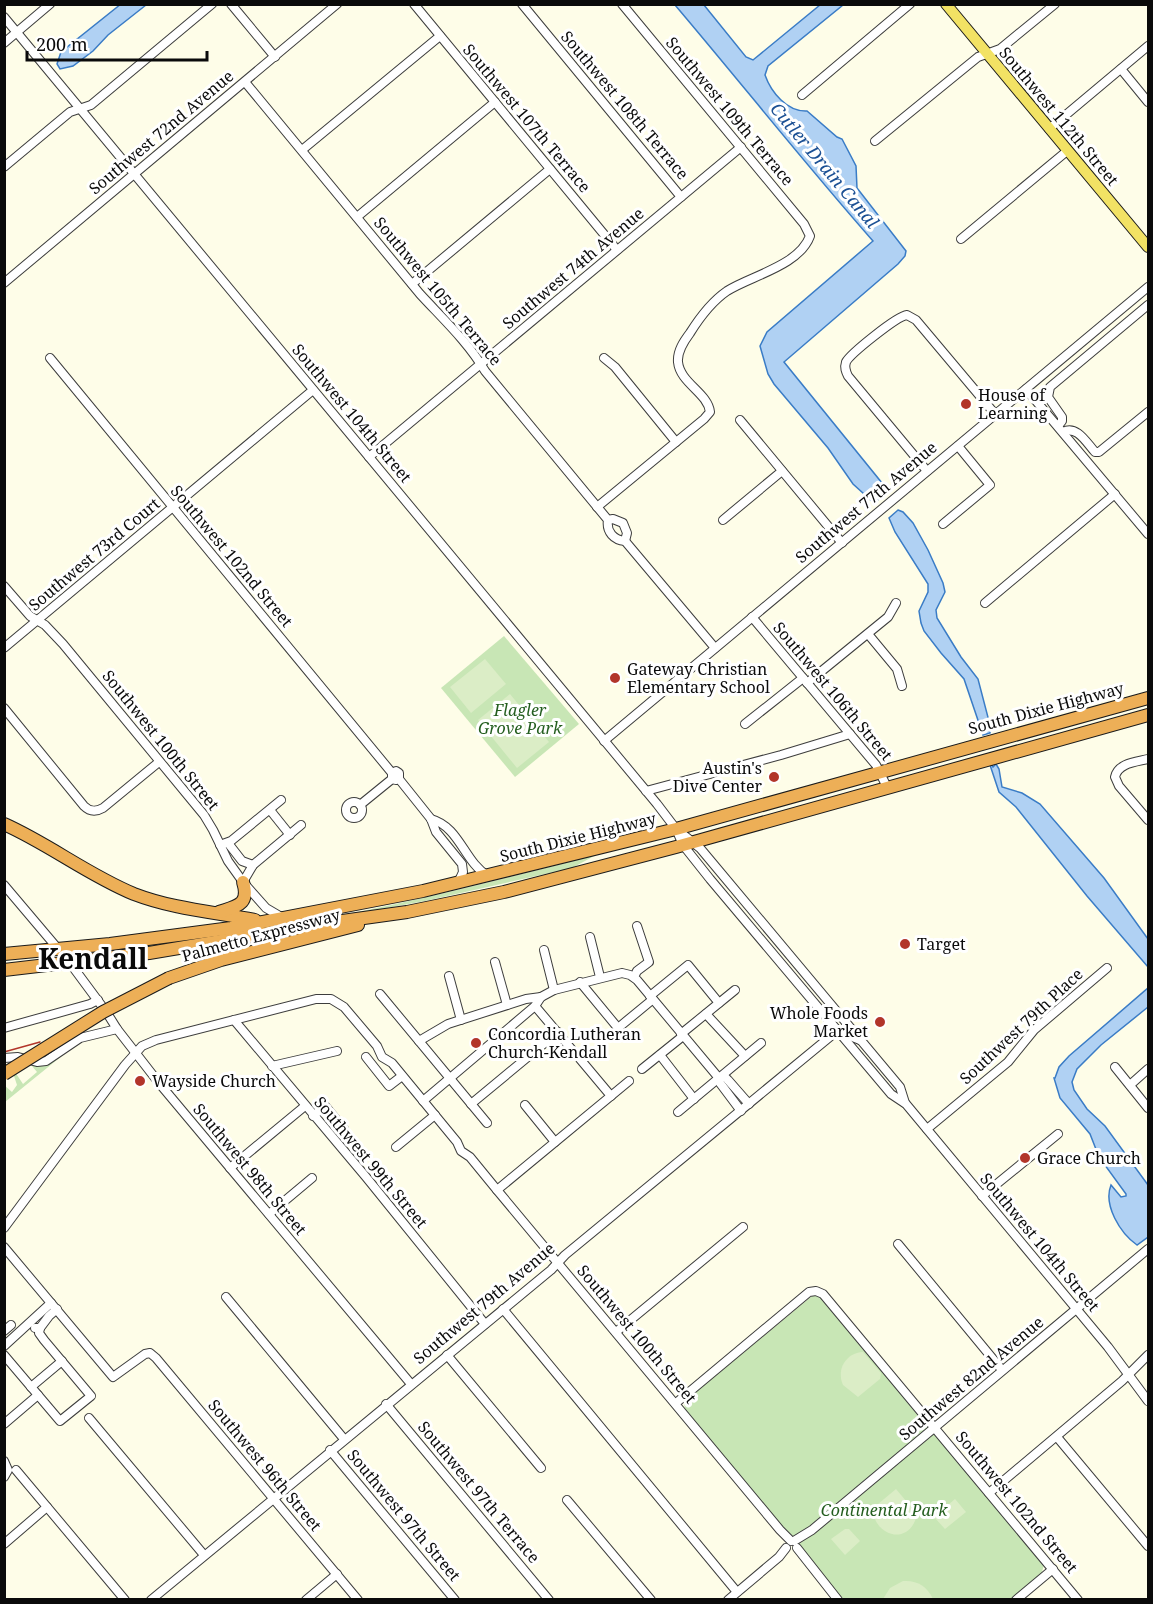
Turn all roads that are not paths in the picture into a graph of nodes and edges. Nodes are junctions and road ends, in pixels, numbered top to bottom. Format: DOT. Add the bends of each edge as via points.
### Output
graph roads {
  1 [pos="50,4"];
  2 [pos="212,4"];
  3 [pos="231,4"];
  4 [pos="338,4"];
  5 [pos="414,4"];
  6 [pos="522,4"];
  7 [pos="622,4"];
  8 [pos="910,4"];
  9 [pos="946,4"];
  10 [pos="1055,4"];
  11 [pos="4,17"];
  12 [pos="17,32"];
  13 [pos="440,36"];
  14 [pos="4,43"];
  15 [pos="1149,46"];
  16 [pos="987,54"];
  17 [pos="275,57"];
  18 [pos="1121,69"];
  19 [pos="245,82"];
  20 [pos="802,95"];
  21 [pos="495,102"];
  22 [pos="1149,102"];
  23 [pos="81,108"];
  24 [pos="1050,129"];
  25 [pos="875,141"];
  26 [pos="741,147"];
  27 [pos="302,150"];
  28 [pos="1067,151"];
  29 [pos="4,167"];
  30 [pos="550,169"];
  31 [pos="135,174"];
  32 [pos="681,197"];
  33 [pos="357,217"];
  34 [pos="961,239"];
  35 [pos="1149,247"];
  36 [pos="617,250"];
  37 [pos="4,283"];
  38 [pos="412,284"];
  39 [pos="1149,287"];
  40 [pos="1149,305"];
  41 [pos="50,358"];
  42 [pos="604,358"];
  43 [pos="481,364"];
  44 [pos="1026,388"];
  45 [pos="313,390"];
  46 [pos="1149,412"];
  47 [pos="995,414"];
  48 [pos="740,420"];
  49 [pos="1060,429"];
  50 [pos="676,442"];
  51 [pos="1086,442"];
  52 [pos="958,446"];
  53 [pos="1076,448"];
  54 [pos="369,457"];
  55 [pos="782,471"];
  56 [pos="927,471"];
  57 [pos="1116,494"];
  58 [pos="172,507"];
  59 [pos="597,507"];
  60 [pos="608,520"];
  61 [pos="723,520"];
  62 [pos="943,524"];
  63 [pos="1149,534"];
  64 [pos="625,541"];
  65 [pos="842,543"];
  66 [pos="4,586"];
  67 [pos="896,603"];
  68 [pos="985,603"];
  69 [pos="752,617"];
  70 [pos="37,621"];
  71 [pos="868,634"];
  72 [pos="4,648"];
  73 [pos="715,648"];
  74 [pos="805,681"];
  75 [pos="902,686"];
  76 [pos="1149,698"];
  77 [pos="4,708"];
  78 [pos="1149,715"];
  79 [pos="746,724"];
  80 [pos="849,734"];
  81 [pos="604,741"];
  82 [pos="1149,759"];
  83 [pos="159,762"];
  84 [pos="880,771"];
  85 [pos="395,777"];
  86 [pos="887,787"];
  87 [pos="646,791"];
  88 [pos="281,800"];
  89 [pos="360,805"];
  90 [pos="270,810"];
  91 [pos="431,819"];
  92 [pos="1149,820"];
  93 [pos="4,824"];
  94 [pos="301,825"];
  95 [pos="446,826"];
  96 [pos="676,829"];
  97 [pos="436,832"];
  98 [pos="720,834"];
  99 [pos="290,835"];
  100 [pos="688,843"];
  101 [pos="224,844"];
  102 [pos="708,858"];
  103 [pos="253,865"];
  104 [pos="489,876"];
  105 [pos="240,878"];
  106 [pos="710,879"];
  107 [pos="729,882"];
  108 [pos="458,884"];
  109 [pos="4,885"];
  110 [pos="406,912"];
  111 [pos="214,914"];
  112 [pos="285,919"];
  113 [pos="264,922"];
  114 [pos="637,926"];
  115 [pos="590,937"];
  116 [pos="58,950"];
  117 [pos="544,950"];
  118 [pos="4,954"];
  119 [pos="495,962"];
  120 [pos="70,963"];
  121 [pos="1107,968"];
  122 [pos="4,970"];
  123 [pos="630,975"];
  124 [pos="449,976"];
  125 [pos="600,977"];
  126 [pos="580,982"];
  127 [pos="554,990"];
  128 [pos="735,990"];
  129 [pos="380,994"];
  130 [pos="541,997"];
  131 [pos="651,998"];
  132 [pos="98,1000"];
  133 [pos="719,1003"];
  134 [pos="507,1005"];
  135 [pos="536,1006"];
  136 [pos="706,1014"];
  137 [pos="234,1020"];
  138 [pos="461,1020"];
  139 [pos="4,1028"];
  140 [pos="117,1029"];
  141 [pos="838,1031"];
  142 [pos="558,1032"];
  143 [pos="682,1035"];
  144 [pos="860,1040"];
  145 [pos="419,1041"];
  146 [pos="761,1043"];
  147 [pos="573,1050"];
  148 [pos="337,1051"];
  149 [pos="136,1052"];
  150 [pos="660,1055"];
  151 [pos="745,1056"];
  152 [pos="366,1057"];
  153 [pos="4,1058"];
  154 [pos="580,1059"];
  155 [pos="272,1065"];
  156 [pos="1114,1067"];
  157 [pos="642,1069"];
  158 [pos="1149,1069"];
  159 [pos="4,1074"];
  160 [pos="402,1076"];
  161 [pos="718,1077"];
  162 [pos="451,1078"];
  163 [pos="629,1081"];
  164 [pos="1130,1085"];
  165 [pos="611,1096"];
  166 [pos="694,1099"];
  167 [pos="423,1101"];
  168 [pos="471,1104"];
  169 [pos="749,1104"];
  170 [pos="906,1104"];
  171 [pos="525,1105"];
  172 [pos="305,1106"];
  173 [pos="1149,1107"];
  174 [pos="741,1111"];
  175 [pos="678,1112"];
  176 [pos="435,1115"];
  177 [pos="314,1116"];
  178 [pos="487,1123"];
  179 [pos="927,1129"];
  180 [pos="344,1130"];
  181 [pos="1058,1134"];
  182 [pos="555,1142"];
  183 [pos="396,1147"];
  184 [pos="230,1168"];
  185 [pos="312,1178"];
  186 [pos="497,1190"];
  187 [pos="982,1196"];
  188 [pos="268,1214"];
  189 [pos="743,1227"];
  190 [pos="4,1228"];
  191 [pos="898,1244"];
  192 [pos="4,1247"];
  193 [pos="1149,1249"];
  194 [pos="557,1263"];
  195 [pos="226,1297"];
  196 [pos="54,1306"];
  197 [pos="503,1309"];
  198 [pos="1076,1309"];
  199 [pos="485,1324"];
  200 [pos="29,1326"];
  201 [pos="40,1328"];
  202 [pos="616,1332"];
  203 [pos="4,1346"];
  204 [pos="4,1354"];
  205 [pos="447,1355"];
  206 [pos="1149,1355"];
  207 [pos="62,1361"];
  208 [pos="1002,1370"];
  209 [pos="1129,1373"];
  210 [pos="411,1384"];
  211 [pos="31,1387"];
  212 [pos="38,1395"];
  213 [pos="1149,1401"];
  214 [pos="676,1403"];
  215 [pos="386,1404"];
  216 [pos="89,1418"];
  217 [pos="5,1423"];
  218 [pos="935,1427"];
  219 [pos="1058,1437"];
  220 [pos="344,1439"];
  221 [pos="330,1450"];
  222 [pos="4,1461"];
  223 [pos="541,1468"];
  224 [pos="16,1470"];
  225 [pos="4,1477"];
  226 [pos="989,1493"];
  227 [pos="273,1498"];
  228 [pos="567,1500"];
  229 [pos="47,1508"];
  230 [pos="4,1544"];
  231 [pos="1149,1546"];
  232 [pos="792,1547"];
  233 [pos="204,1556"];
  234 [pos="1053,1569"];
  235 [pos="337,1574"];
  236 [pos="737,1592"];
  237 [pos="125,1599"];
  238 [pos="151,1599"];
  239 [pos="306,1599"];
  240 [pos="358,1599"];
  241 [pos="455,1599"];
  242 [pos="549,1599"];
  243 [pos="651,1599"];
  244 [pos="728,1599"];
  245 [pos="838,1599"];
  246 [pos="1016,1599"];
  247 [pos="1078,1599"];
  1 -- 12 [label="street"];
  2 -- 23 [label="street" via="91,105"];
  3 -- 17 [label="street"];
  4 -- 17 [label="street, Southwest 72nd Avenue"];
  5 -- 13 [label="street, Southwest 107th Terrace"];
  6 -- 32 [label="street, Southwest 108th Terrace"];
  7 -- 26 [label="street, Southwest 109th Terrace"];
  8 -- 20 [label="street"];
  9 -- 16 [label="main road, Southwest 112th Street"];
  10 -- 16 [label="street" via="1000,49"];
  11 -- 12 [label="street, Southwest 104th Street"];
  12 -- 14 [label="street"];
  12 -- 23 [label="street, Southwest 104th Street"];
  13 -- 21 [label="street, Southwest 107th Terrace"];
  13 -- 27 [label="street"];
  15 -- 18 [label="street"];
  16 -- 24 [label="main road, Southwest 112th Street"];
  16 -- 25 [label="street" via="978,57"];
  17 -- 19 [label="street, Southwest 72nd Avenue"];
  18 -- 22 [label="street"];
  18 -- 24 [label="street"];
  19 -- 27 [label="street, Southwest 105th Terrace"];
  19 -- 31 [label="street, Southwest 72nd Avenue"];
  21 -- 30 [label="street, Southwest 107th Terrace"];
  21 -- 33 [label="street"];
  23 -- 29 [label="street" via="70,112"];
  23 -- 31 [label="street, Southwest 104th Street"];
  24 -- 28 [label="main road, Southwest 112th Street"];
  26 -- 32 [label="street, Southwest 74th Avenue"];
  26 -- 50 [label="street, Southwest 109th Terrace" via="810,232 809,239 778,267 735,287 713,303 682,345 679,365 710,410"];
  27 -- 33 [label="street, Southwest 105th Terrace"];
  28 -- 34 [label="street"];
  28 -- 35 [label="main road, Southwest 112th Street"];
  30 -- 36 [label="street, Southwest 107th Terrace"];
  30 -- 38 [label="street"];
  31 -- 37 [label="street, Southwest 72nd Avenue"];
  31 -- 45 [label="street, Southwest 104th Street"];
  32 -- 36 [label="street, Southwest 74th Avenue"];
  33 -- 38 [label="street, Southwest 105th Terrace"];
  36 -- 43 [label="street, Southwest 74th Avenue"];
  38 -- 43 [label="street, Southwest 105th Terrace"];
  39 -- 44 [label="street, Southwest 77th Avenue"];
  40 -- 49 [label="street" via="1050,387 1048,396 1061,414"];
  41 -- 58 [label="street, Southwest 102nd Street"];
  42 -- 50 [label="street"];
  43 -- 54 [label="street, Southwest 74th Avenue"];
  43 -- 59 [label="street, Southwest 105th Terrace"];
  44 -- 47 [label="street, Southwest 77th Avenue"];
  44 -- 49 [label="street"];
  45 -- 54 [label="street, Southwest 104th Street"];
  45 -- 58 [label="street, Southwest 73rd Court"];
  46 -- 51 [label="street" via="1099,452"];
  47 -- 52 [label="street, Southwest 77th Avenue"];
  47 -- 56 [label="street" via="916,320 907,315 895,320 851,356 846,364 848,376"];
  48 -- 55 [label="street"];
  49 -- 51 [label="street" via="1075,430"];
  49 -- 53 [label="street"];
  50 -- 59 [label="street"];
  51 -- 53 [label="street"];
  52 -- 56 [label="street, Southwest 77th Avenue"];
  52 -- 62 [label="street" via="990,485"];
  53 -- 57 [label="street"];
  54 -- 81 [label="street, Southwest 104th Street"];
  55 -- 61 [label="street"];
  55 -- 65 [label="street"];
  56 -- 65 [label="street, Southwest 77th Avenue"];
  57 -- 63 [label="street"];
  57 -- 68 [label="street"];
  58 -- 70 [label="street, Southwest 73rd Court"];
  58 -- 85 [label="street, Southwest 102nd Street"];
  59 -- 60 [label="street, Southwest 105th Terrace"];
  60 -- 64 [label="street, Southwest 105th Terrace" via="610,533"];
  60 -- 64 [label="street, Southwest 105th Terrace" via="623,523"];
  64 -- 73 [label="street, Southwest 105th Terrace"];
  65 -- 69 [label="street, Southwest 77th Avenue"];
  66 -- 70 [label="street, Southwest 100th Street"];
  67 -- 71 [label="street" via="888,617"];
  69 -- 73 [label="street, Southwest 77th Avenue"];
  69 -- 74 [label="street, Southwest 106th Street"];
  70 -- 72 [label="street, Southwest 73rd Court"];
  70 -- 83 [label="street, Southwest 100th Street" via="63,644"];
  71 -- 74 [label="street"];
  71 -- 75 [label="street" via="897,669"];
  73 -- 81 [label="street, Southwest 77th Avenue"];
  74 -- 79 [label="street"];
  74 -- 80 [label="street, Southwest 106th Street"];
  76 -- 84 [label="highway, South Dixie Highway"];
  77 -- 83 [label="street" via="92,811 103,808"];
  78 -- 86 [label="highway, South Dixie Highway"];
  80 -- 84 [label="street, Southwest 106th Street"];
  80 -- 87 [label="street"];
  81 -- 87 [label="street, Southwest 104th Street"];
  82 -- 92 [label="street" via="1123,766 1115,774 1116,782"];
  83 -- 101 [label="street, Southwest 100th Street"];
  84 -- 86 [label="street, Southwest 106th Street"];
  84 -- 96 [label="highway, South Dixie Highway"];
  85 -- 89 [label="street"];
  85 -- 91 [label="street, Southwest 102nd Street"];
  86 -- 98 [label="highway, South Dixie Highway"];
  87 -- 96 [label="street, Southwest 104th Street"];
  88 -- 90 [label="street"];
  90 -- 99 [label="street"];
  90 -- 101 [label="street"];
  91 -- 95 [label="street, Southwest 102nd Street"];
  91 -- 97 [label="street, Southwest 102nd Street"];
  93 -- 111 [label="highway, Palmetto Expressway" via="127,890"];
  94 -- 99 [label="street"];
  95 -- 97 [label="street"];
  95 -- 104 [label="street, Southwest 102nd Street" via="472,861"];
  96 -- 100 [label="street, Southwest 104th Street"];
  96 -- 104 [label="highway, South Dixie Highway"];
  97 -- 108 [label="street, Southwest 102nd Street" via="462,864 464,872"];
  98 -- 100 [label="highway, South Dixie Highway"];
  98 -- 102 [label="street" via="709,846"];
  99 -- 103 [label="street"];
  100 -- 102 [label="street, Southwest 104th Street"];
  100 -- 106 [label="street, Southwest 104th Street"];
  100 -- 110 [label="highway, South Dixie Highway" via="546,881"];
  101 -- 103 [label="street" via="242,861"];
  101 -- 105 [label="street, Southwest 100th Street"];
  102 -- 107 [label="street, Southwest 104th Street"];
  103 -- 105 [label="street"];
  104 -- 108 [label="highway, South Dixie Highway"];
  105 -- 111 [label="highway" via="246,892 243,902"];
  105 -- 112 [label="street, Southwest 100th Street" via="266,908"];
  106 -- 107 [label="street"];
  106 -- 141 [label="street, Southwest 104th Street"];
  107 -- 144 [label="street, Southwest 104th Street"];
  108 -- 112 [label="highway, South Dixie Highway"];
  109 -- 116 [label="street, Southwest 98th Street"];
  110 -- 120 [label="highway, South Dixie Highway"];
  110 -- 159 [label="highway, Palmetto Expressway, bridge" via="232,957 169,978 123,1000"];
  111 -- 113 [label="highway, Palmetto Expressway"];
  112 -- 113 [label="highway, South Dixie Highway"];
  113 -- 116 [label="highway, South Dixie Highway"];
  114 -- 123 [label="street" via="649,962"];
  115 -- 125 [label="street"];
  116 -- 118 [label="highway, South Dixie Highway"];
  116 -- 120 [label="street, Southwest 98th Street"];
  117 -- 127 [label="street"];
  119 -- 134 [label="street"];
  120 -- 122 [label="highway, South Dixie Highway"];
  120 -- 132 [label="street, Southwest 98th Street"];
  121 -- 179 [label="street, Southwest 79th Place" via="1034,1030 1008,1062"];
  123 -- 125 [label="street"];
  123 -- 131 [label="street"];
  124 -- 138 [label="street"];
  125 -- 126 [label="street"];
  126 -- 127 [label="street"];
  126 -- 131 [label="street" via="618,1028"];
  127 -- 130 [label="street"];
  128 -- 133 [label="street"];
  129 -- 145 [label="street"];
  130 -- 134 [label="street"];
  130 -- 135 [label="street"];
  131 -- 133 [label="street" via="688,965"];
  131 -- 143 [label="street"];
  132 -- 139 [label="street"];
  132 -- 140 [label="street, Southwest 98th Street"];
  133 -- 136 [label="street"];
  134 -- 138 [label="street"];
  135 -- 142 [label="street"];
  135 -- 162 [label="street"];
  136 -- 143 [label="street"];
  136 -- 151 [label="street"];
  137 -- 149 [label="street" via="146,1043"];
  137 -- 155 [label="street, Southwest 99th Street"];
  137 -- 160 [label="street, Southwest 100th Street" via="316,999 331,999 344,1007 382,1057"];
  138 -- 145 [label="street"];
  140 -- 149 [label="street, Southwest 98th Street"];
  140 -- 153 [label="street" via="80,1038 46,1061"];
  141 -- 144 [label="street"];
  141 -- 169 [label="street, Southwest 79th Avenue"];
  141 -- 170 [label="street, Southwest 104th Street" via="891,1094"];
  142 -- 147 [label="street"];
  142 -- 168 [label="street"];
  143 -- 150 [label="street"];
  143 -- 161 [label="street"];
  144 -- 170 [label="street, Southwest 104th Street" via="900,1087"];
  145 -- 162 [label="street"];
  146 -- 151 [label="street"];
  148 -- 155 [label="street"];
  149 -- 184 [label="street, Southwest 98th Street"];
  149 -- 190 [label="street"];
  150 -- 157 [label="street"];
  150 -- 166 [label="street"];
  151 -- 161 [label="street"];
  152 -- 160 [label="street" via="389,1086"];
  154 -- 165 [label="street"];
  155 -- 172 [label="street, Southwest 99th Street"];
  156 -- 164 [label="street"];
  158 -- 164 [label="street"];
  160 -- 167 [label="street, Southwest 100th Street"];
  161 -- 166 [label="street"];
  161 -- 169 [label="street" via="728,1080"];
  161 -- 174 [label="street"];
  162 -- 167 [label="street"];
  162 -- 168 [label="street"];
  163 -- 165 [label="street"];
  164 -- 173 [label="street"];
  165 -- 182 [label="street"];
  166 -- 175 [label="street"];
  167 -- 176 [label="street, Southwest 100th Street"];
  168 -- 178 [label="street"];
  169 -- 174 [label="street, Southwest 79th Avenue"];
  170 -- 179 [label="street, Southwest 104th Street"];
  171 -- 182 [label="street"];
  172 -- 177 [label="street, Southwest 99th Street"];
  172 -- 184 [label="street"];
  174 -- 194 [label="street, Southwest 79th Avenue"];
  176 -- 183 [label="street"];
  176 -- 186 [label="street, Southwest 100th Street"];
  177 -- 180 [label="street" via="325,1106"];
  177 -- 199 [label="street, Southwest 99th Street"];
  179 -- 187 [label="street, Southwest 104th Street"];
  181 -- 187 [label="street"];
  182 -- 186 [label="street"];
  184 -- 188 [label="street, Southwest 98th Street"];
  185 -- 188 [label="street"];
  186 -- 194 [label="street, Southwest 100th Street"];
  187 -- 198 [label="street, Southwest 104th Street"];
  188 -- 210 [label="street, Southwest 98th Street"];
  189 -- 202 [label="street"];
  191 -- 208 [label="street"];
  192 -- 196 [label="street"];
  193 -- 198 [label="street, Southwest 82nd Avenue"];
  194 -- 197 [label="street, Southwest 79th Avenue"];
  194 -- 202 [label="street, Southwest 100th Street"];
  195 -- 220 [label="street, Southwest 97th Street"];
  196 -- 200 [label="street" via="34,1318"];
  196 -- 201 [label="street"];
  196 -- 227 [label="street, Southwest 96th Street" via="113,1377 148,1353 156,1358"];
  197 -- 199 [label="street, Southwest 79th Avenue"];
  197 -- 236 [label="street"];
  198 -- 208 [label="street, Southwest 82nd Avenue"];
  198 -- 209 [label="street, Southwest 104th Street"];
  199 -- 205 [label="street, Southwest 79th Avenue"];
  200 -- 201 [label="street"];
  200 -- 203 [label="street"];
  201 -- 207 [label="street" via="41,1336"];
  202 -- 214 [label="street, Southwest 100th Street"];
  204 -- 211 [label="street"];
  205 -- 210 [label="street, Southwest 79th Avenue"];
  205 -- 223 [label="street"];
  206 -- 209 [label="street"];
  207 -- 211 [label="street"];
  207 -- 212 [label="street" via="91,1396 60,1421"];
  208 -- 218 [label="street, Southwest 82nd Avenue"];
  209 -- 213 [label="street, Southwest 104th Street"];
  209 -- 219 [label="street"];
  210 -- 215 [label="street, Southwest 79th Avenue"];
  211 -- 212 [label="street"];
  212 -- 217 [label="street"];
  214 -- 218 [label="street, Southwest 102nd Street" via="813,1291 823,1294"];
  214 -- 232 [label="street, Southwest 100th Street"];
  215 -- 220 [label="street, Southwest 79th Avenue"];
  215 -- 242 [label="street, Southwest 97th Terrace"];
  216 -- 233 [label="street"];
  218 -- 226 [label="street, Southwest 102nd Street"];
  218 -- 232 [label="street, Southwest 82nd Avenue"];
  219 -- 226 [label="street"];
  219 -- 231 [label="street"];
  220 -- 221 [label="street, Southwest 79th Avenue"];
  221 -- 227 [label="street, Southwest 79th Avenue"];
  221 -- 241 [label="street, Southwest 97th Street"];
  222 -- 225 [label="street" via="8,1470"];
  224 -- 229 [label="street"];
  226 -- 234 [label="street, Southwest 102nd Street"];
  227 -- 233 [label="street, Southwest 79th Avenue"];
  227 -- 235 [label="street, Southwest 96th Street"];
  228 -- 243 [label="street"];
  229 -- 230 [label="street"];
  229 -- 237 [label="street"];
  232 -- 236 [label="street, Southwest 82nd Avenue"];
  232 -- 245 [label="street, Southwest 100th Street"];
  233 -- 238 [label="street, Southwest 79th Avenue"];
  234 -- 246 [label="street"];
  234 -- 247 [label="street, Southwest 102nd Street"];
  235 -- 239 [label="street"];
  235 -- 240 [label="street, Southwest 96th Street"];
  236 -- 244 [label="street, Southwest 82nd Avenue"];
}
